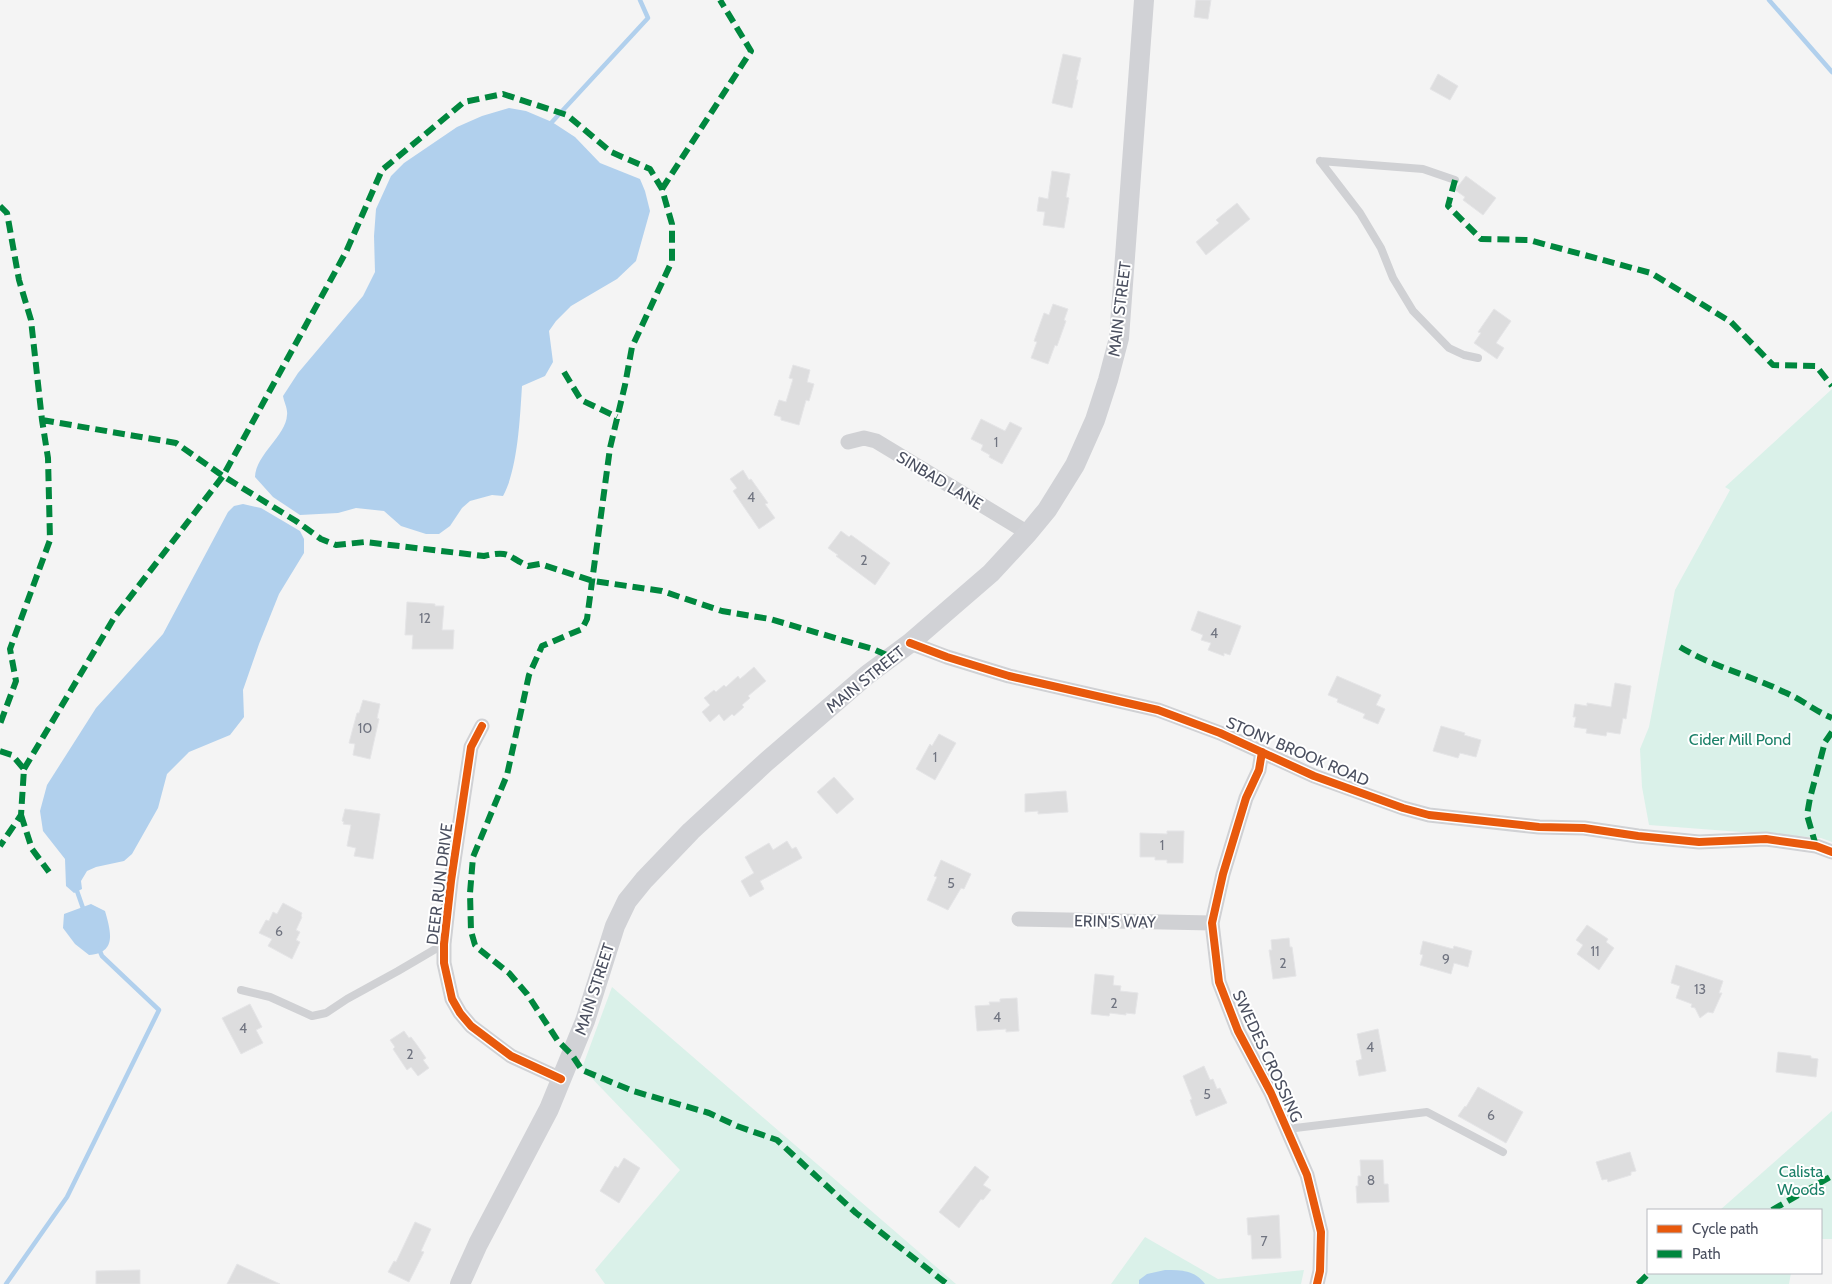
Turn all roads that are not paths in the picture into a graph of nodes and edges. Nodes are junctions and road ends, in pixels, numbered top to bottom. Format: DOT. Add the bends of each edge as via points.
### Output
graph roads {
  1 [pos="1144,0"];
  2 [pos="1455,180"];
  3 [pos="1478,358"];
  4 [pos="848,442"];
  5 [pos="1028,533"];
  6 [pos="910,643"];
  7 [pos="482,726"];
  8 [pos="1262,752"];
  9 [pos="1832,852"];
  10 [pos="1019,918"];
  11 [pos="1212,923"];
  12 [pos="444,944"];
  13 [pos="241,990"];
  14 [pos="561,1079"];
  15 [pos="1287,1129"];
  16 [pos="1503,1152"];
  17 [pos="460,1284"];
  18 [pos="1317,1284"];
  1 -- 5 [label="main road, MAIN STREET" via="1119,338 1095,420 1075,465"];
  2 -- 3 [label="lane" via="1423,169 1320,160 1360,213 1413,311 1449,348"];
  4 -- 5 [label="street, SINBAD LANE" via="864,438 876,441"];
  5 -- 6 [label="main road, MAIN STREET" via="990,573"];
  6 -- 8 [label="street, STONY BROOK ROAD" via="1009,676 1158,710"];
  6 -- 14 [label="main road, MAIN STREET" via="867,675 766,762 691,831 627,901 615,926"];
  7 -- 12 [label="street, DEER RUN DRIVE" via="471,747"];
  8 -- 9 [label="street, STONY BROOK ROAD" via="1314,776 1429,815 1699,842 1766,838 1816,846"];
  8 -- 11 [label="street, SWEDES CROSSING" via="1260,770 1246,798 1223,874"];
  10 -- 11 [label="street, ERIN'S WAY"];
  11 -- 15 [label="street, SWEDES CROSSING" via="1219,982 1238,1031"];
  12 -- 13 [label="lane" via="326,1013 312,1016 270,997"];
  12 -- 14 [label="street, DEER RUN DRIVE" via="444,963 452,999 471,1026 511,1056"];
  14 -- 17 [label="main road, MAIN STREET"];
  15 -- 16 [label="lane" via="1427,1112"];
  15 -- 18 [label="street, SWEDES CROSSING" via="1307,1175 1321,1232"];
}
